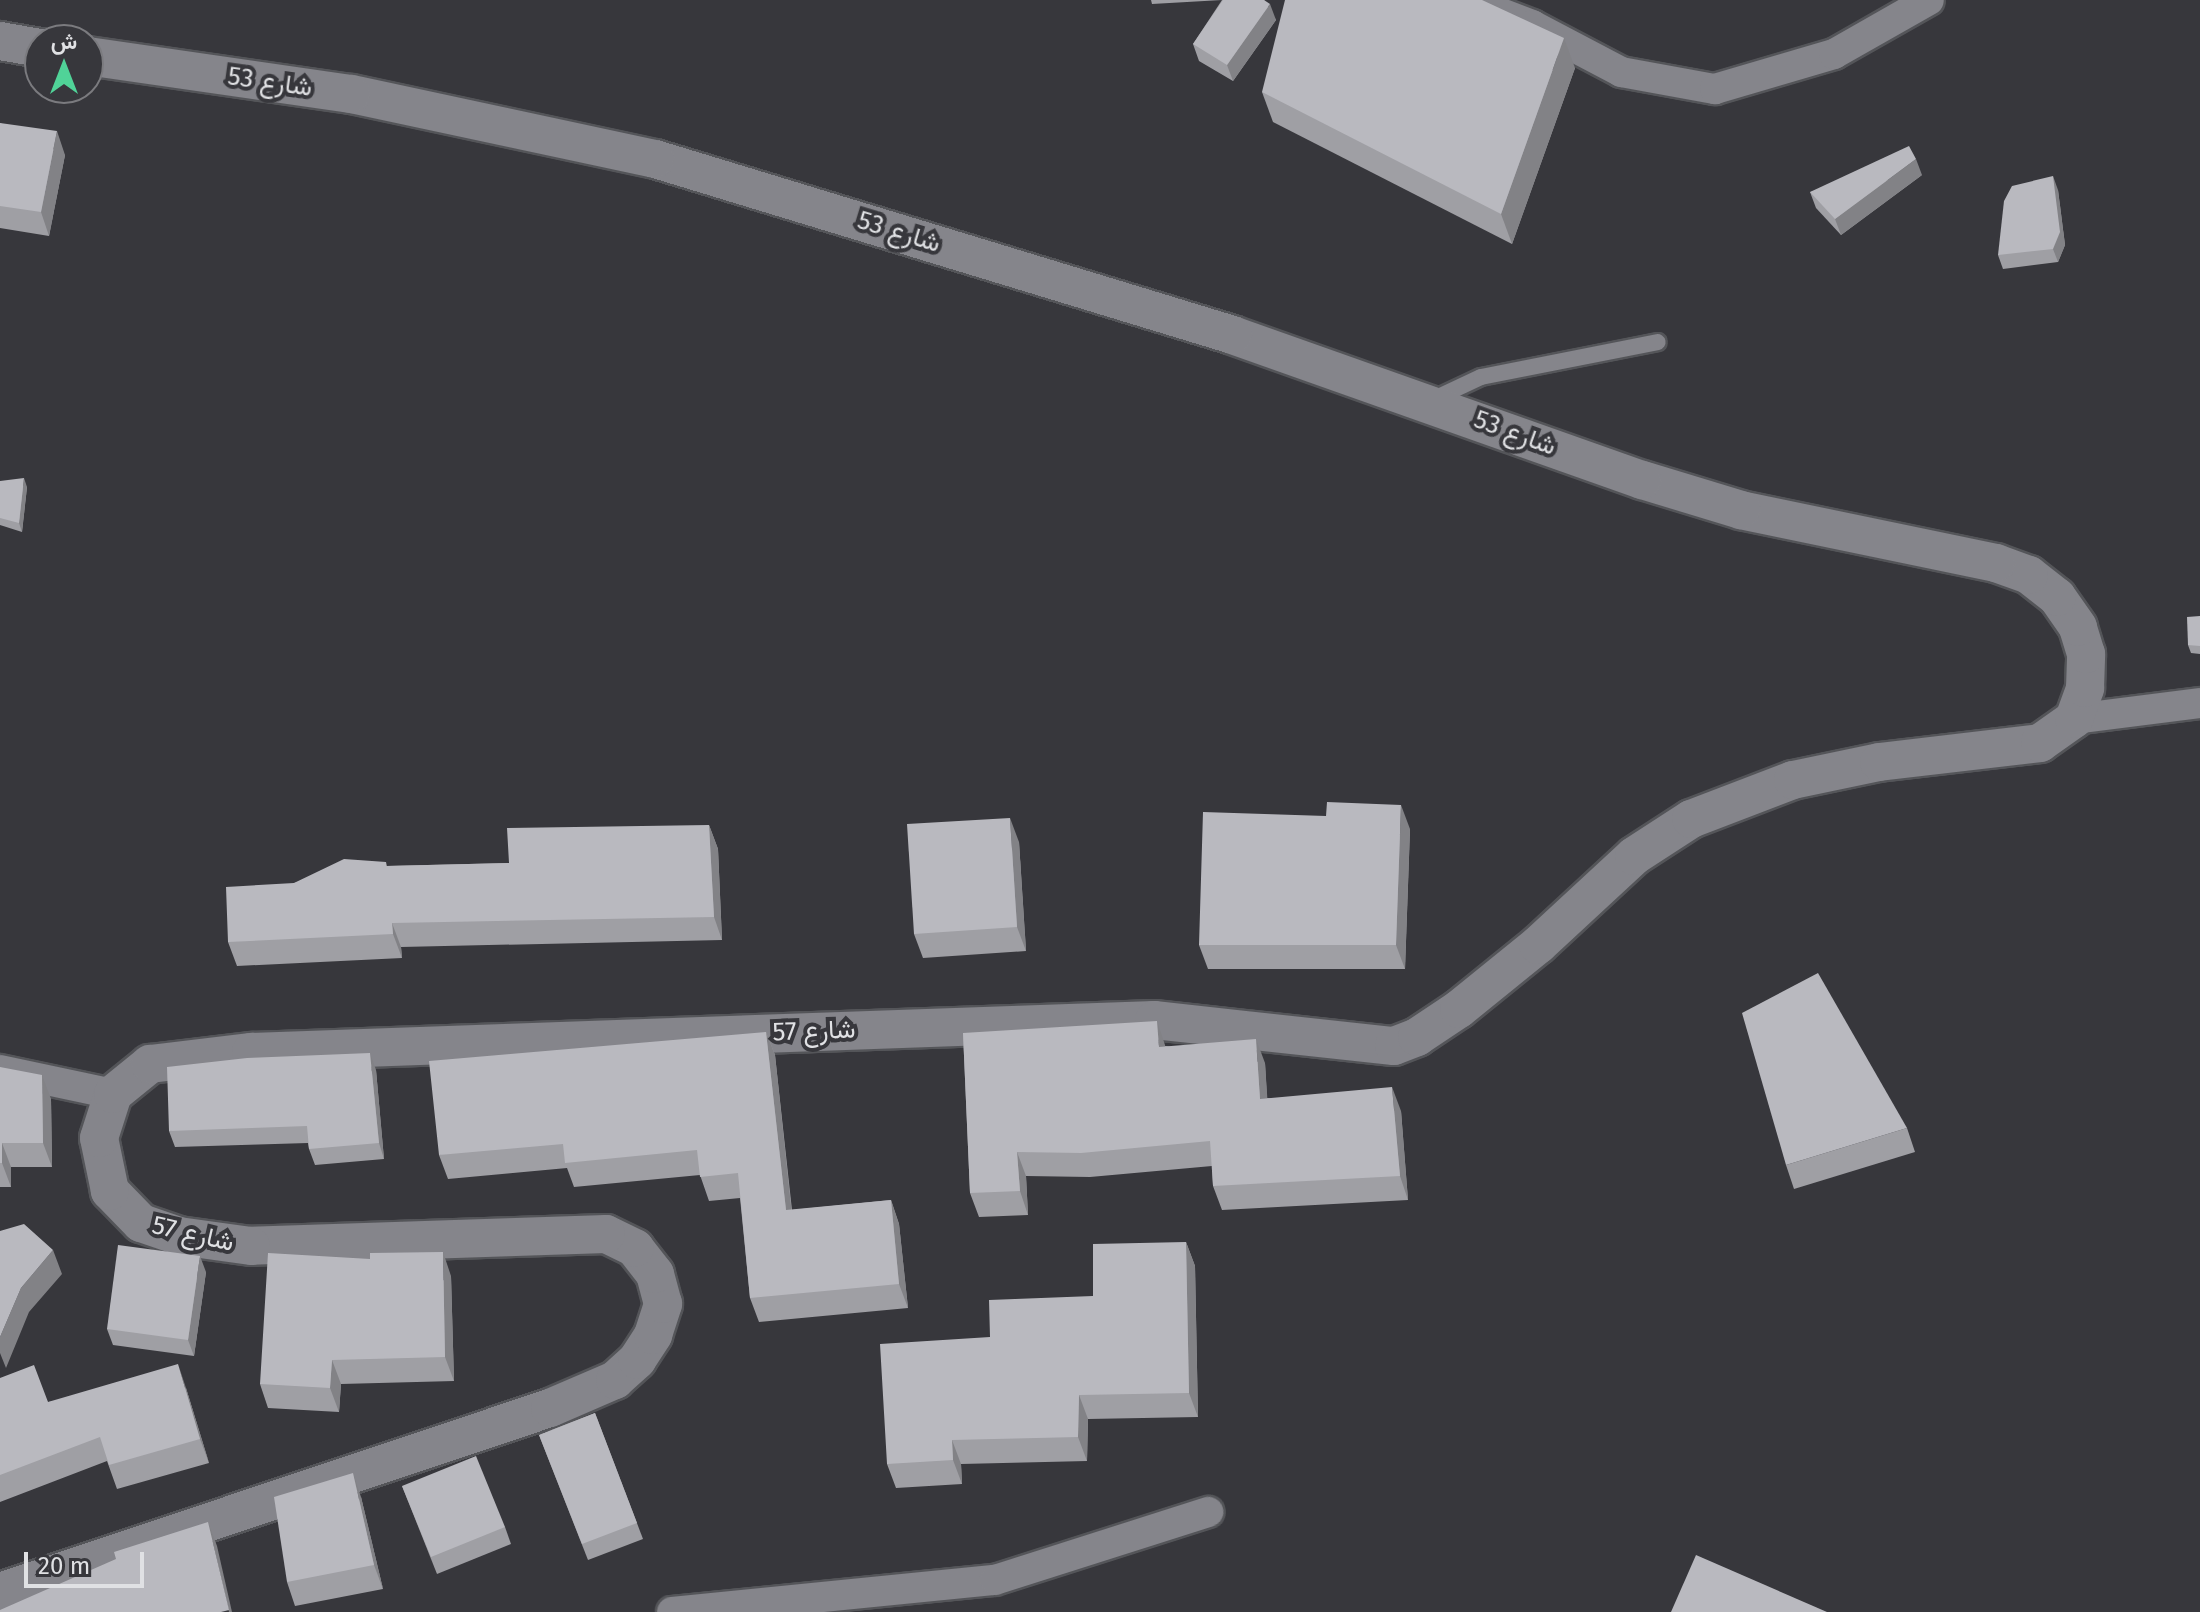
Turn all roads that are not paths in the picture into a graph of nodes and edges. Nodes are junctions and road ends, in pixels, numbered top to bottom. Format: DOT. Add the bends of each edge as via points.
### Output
graph roads {
  1 [pos="1467,0"];
  2 [pos="1929,0"];
  3 [pos="0,41"];
  4 [pos="24,45"];
  5 [pos="104,58"];
  6 [pos="1658,342"];
  7 [pos="1428,402"];
  8 [pos="2200,703"];
  9 [pos="2074,719"];
  10 [pos="0,1070"];
  11 [pos="113,1094"];
  12 [pos="1208,1512"];
  13 [pos="0,1592"];
  14 [pos="672,1612"];
  1 -- 2 [label="street" via="1532,25 1621,72 1715,89 1834,54"];
  3 -- 4 [label="street"];
  5 -- 7 [label="street, شارع 53" via="351,94 655,159 1219,330"];
  6 -- 7 [label="lane" via="1481,377"];
  7 -- 9 [label="street, شارع 53" via="1741,510 1938,547 2029,575 2057,597 2078,627 2086,654 2085,688"];
  8 -- 9 [label="street"];
  9 -- 11 [label="street, شارع 57" via="2040,743 1879,762 1793,780 1691,819 1634,856 1459,1009 1394,1046 1154,1020 847,1029 181,1057 150,1064"];
  10 -- 11 [label="street"];
  11 -- 13 [label="street, شارع 57" via="99,1138 101,1165 110,1191 141,1223 179,1236 251,1246 606,1234 635,1248 655,1274 663,1304 653,1335 615,1380 550,1408"];
  12 -- 14 [label="street" via="995,1580"];
}
